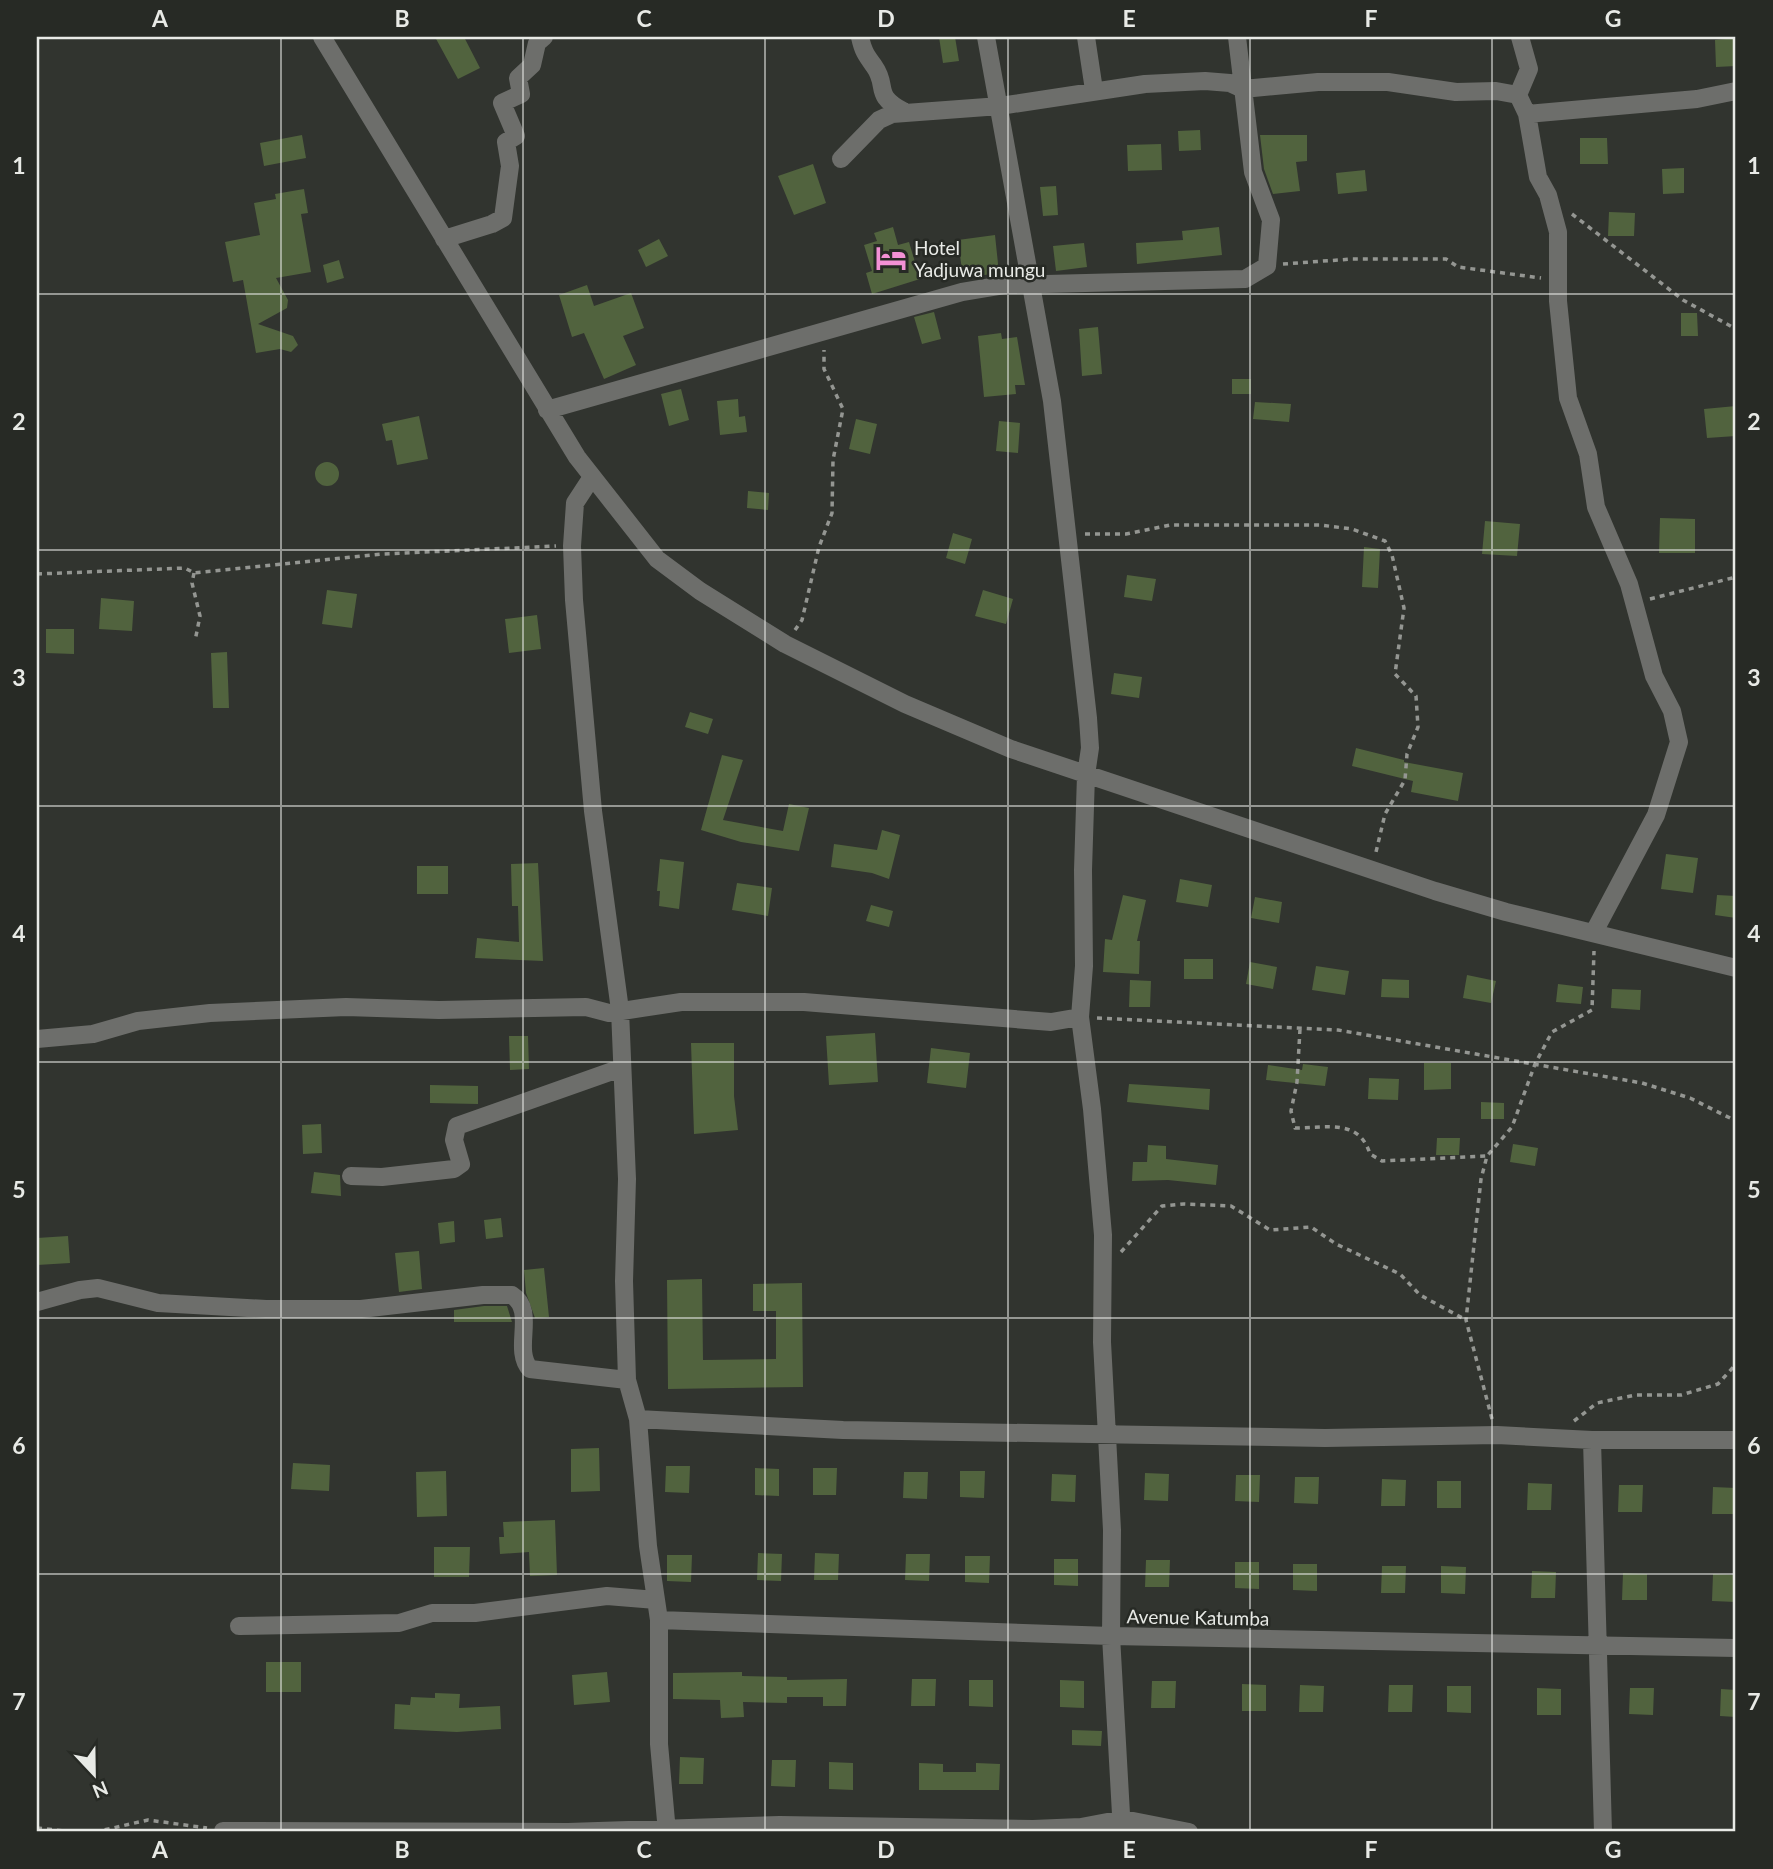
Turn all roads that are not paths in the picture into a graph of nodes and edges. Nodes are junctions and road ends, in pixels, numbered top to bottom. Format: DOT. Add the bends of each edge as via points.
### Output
graph roads {
  1 [pos="322,37"];
  2 [pos="544,37"];
  3 [pos="860,37"];
  4 [pos="986,37"];
  5 [pos="1086,37"];
  6 [pos="1237,37"];
  7 [pos="1520,37"];
  8 [pos="1243,89"];
  9 [pos="1094,90"];
  10 [pos="1736,91"];
  11 [pos="1518,95"];
  12 [pos="1000,106"];
  13 [pos="904,111"];
  14 [pos="1527,114"];
  15 [pos="841,159"];
  16 [pos="444,239"];
  17 [pos="1029,287"];
  18 [pos="547,410"];
  19 [pos="592,477"];
  20 [pos="1086,775"];
  21 [pos="1594,932"];
  22 [pos="1736,968"];
  23 [pos="620,1010"];
  24 [pos="1080,1017"];
  25 [pos="37,1039"];
  26 [pos="621,1068"];
  27 [pos="351,1176"];
  28 [pos="37,1301"];
  29 [pos="627,1380"];
  30 [pos="638,1419"];
  31 [pos="1107,1433"];
  32 [pos="1592,1440"];
  33 [pos="1736,1440"];
  34 [pos="656,1600"];
  35 [pos="659,1620"];
  36 [pos="239,1626"];
  37 [pos="1111,1636"];
  38 [pos="1597,1647"];
  39 [pos="1736,1648"];
  40 [pos="1122,1826"];
  41 [pos="223,1830"];
  42 [pos="667,1830"];
  43 [pos="1189,1832"];
  44 [pos="1603,1832"];
  1 -- 16 [label="street"];
  2 -- 16 [label="street" via="537,43 532,65 518,78 521,94 502,103 516,136 506,142 510,166 503,218"];
  3 -- 13 [label="street" via="863,55 876,70 885,99"];
  4 -- 12 [label="street"];
  5 -- 9 [label="street"];
  6 -- 8 [label="street"];
  7 -- 11 [label="street" via="1529,69"];
  8 -- 9 [label="street" via="1220,81"];
  8 -- 11 [label="street" via="1355,81"];
  8 -- 17 [label="street" via="1253,172 1271,220 1267,266 1245,279"];
  9 -- 12 [label="street"];
  10 -- 14 [label="street" via="1697,99"];
  11 -- 14 [label="street"];
  12 -- 13 [label="street"];
  12 -- 17 [label="street"];
  13 -- 15 [label="street" via="879,120"];
  14 -- 21 [label="street" via="1538,177 1548,195 1559,240 1557,281 1568,398 1588,454 1596,507 1634,602 1654,676 1672,711 1679,742 1656,815"];
  16 -- 18 [label="street"];
  17 -- 18 [label="street" via="1004,285 962,292"];
  17 -- 20 [label="street" via="1052,401 1088,718"];
  18 -- 19 [label="street"];
  19 -- 20 [label="street" via="657,559 785,644 905,704"];
  19 -- 23 [label="street" via="575,503 572,546 591,797"];
  20 -- 21 [label="street" via="1506,912"];
  20 -- 24 [label="street"];
  21 -- 22 [label="street"];
  23 -- 24 [label="street" via="681,1002 752,1001 1051,1021"];
  23 -- 25 [label="street" via="374,1006 210,1013"];
  23 -- 26 [label="street"];
  24 -- 31 [label="street" via="1102,1235"];
  26 -- 27 [label="street" via="457,1126 454,1140 461,1164 454,1169"];
  26 -- 29 [label="street" via="627,1179"];
  28 -- 29 [label="street" via="98,1288 158,1303 266,1309 361,1309 512,1295 522,1308 523,1360 530,1369"];
  29 -- 30 [label="street"];
  30 -- 31 [label="street" via="843,1430"];
  30 -- 34 [label="street"];
  31 -- 32 [label="street" via="1325,1438 1497,1435"];
  31 -- 37 [label="street"];
  32 -- 33 [label="street"];
  32 -- 38 [label="street"];
  34 -- 35 [label="street"];
  34 -- 36 [label="street" via="607,1596 475,1613 432,1613 399,1623"];
  35 -- 37 [label="street, Avenue Katumba"];
  35 -- 42 [label="street" via="659,1744"];
  37 -- 38 [label="street, Avenue Katumba"];
  37 -- 40 [label="street"];
  38 -- 39 [label="street, Avenue Katumba"];
  38 -- 44 [label="street"];
  40 -- 42 [label="street" via="793,1825"];
  40 -- 43 [label="street"];
  41 -- 42 [label="street"];
}
